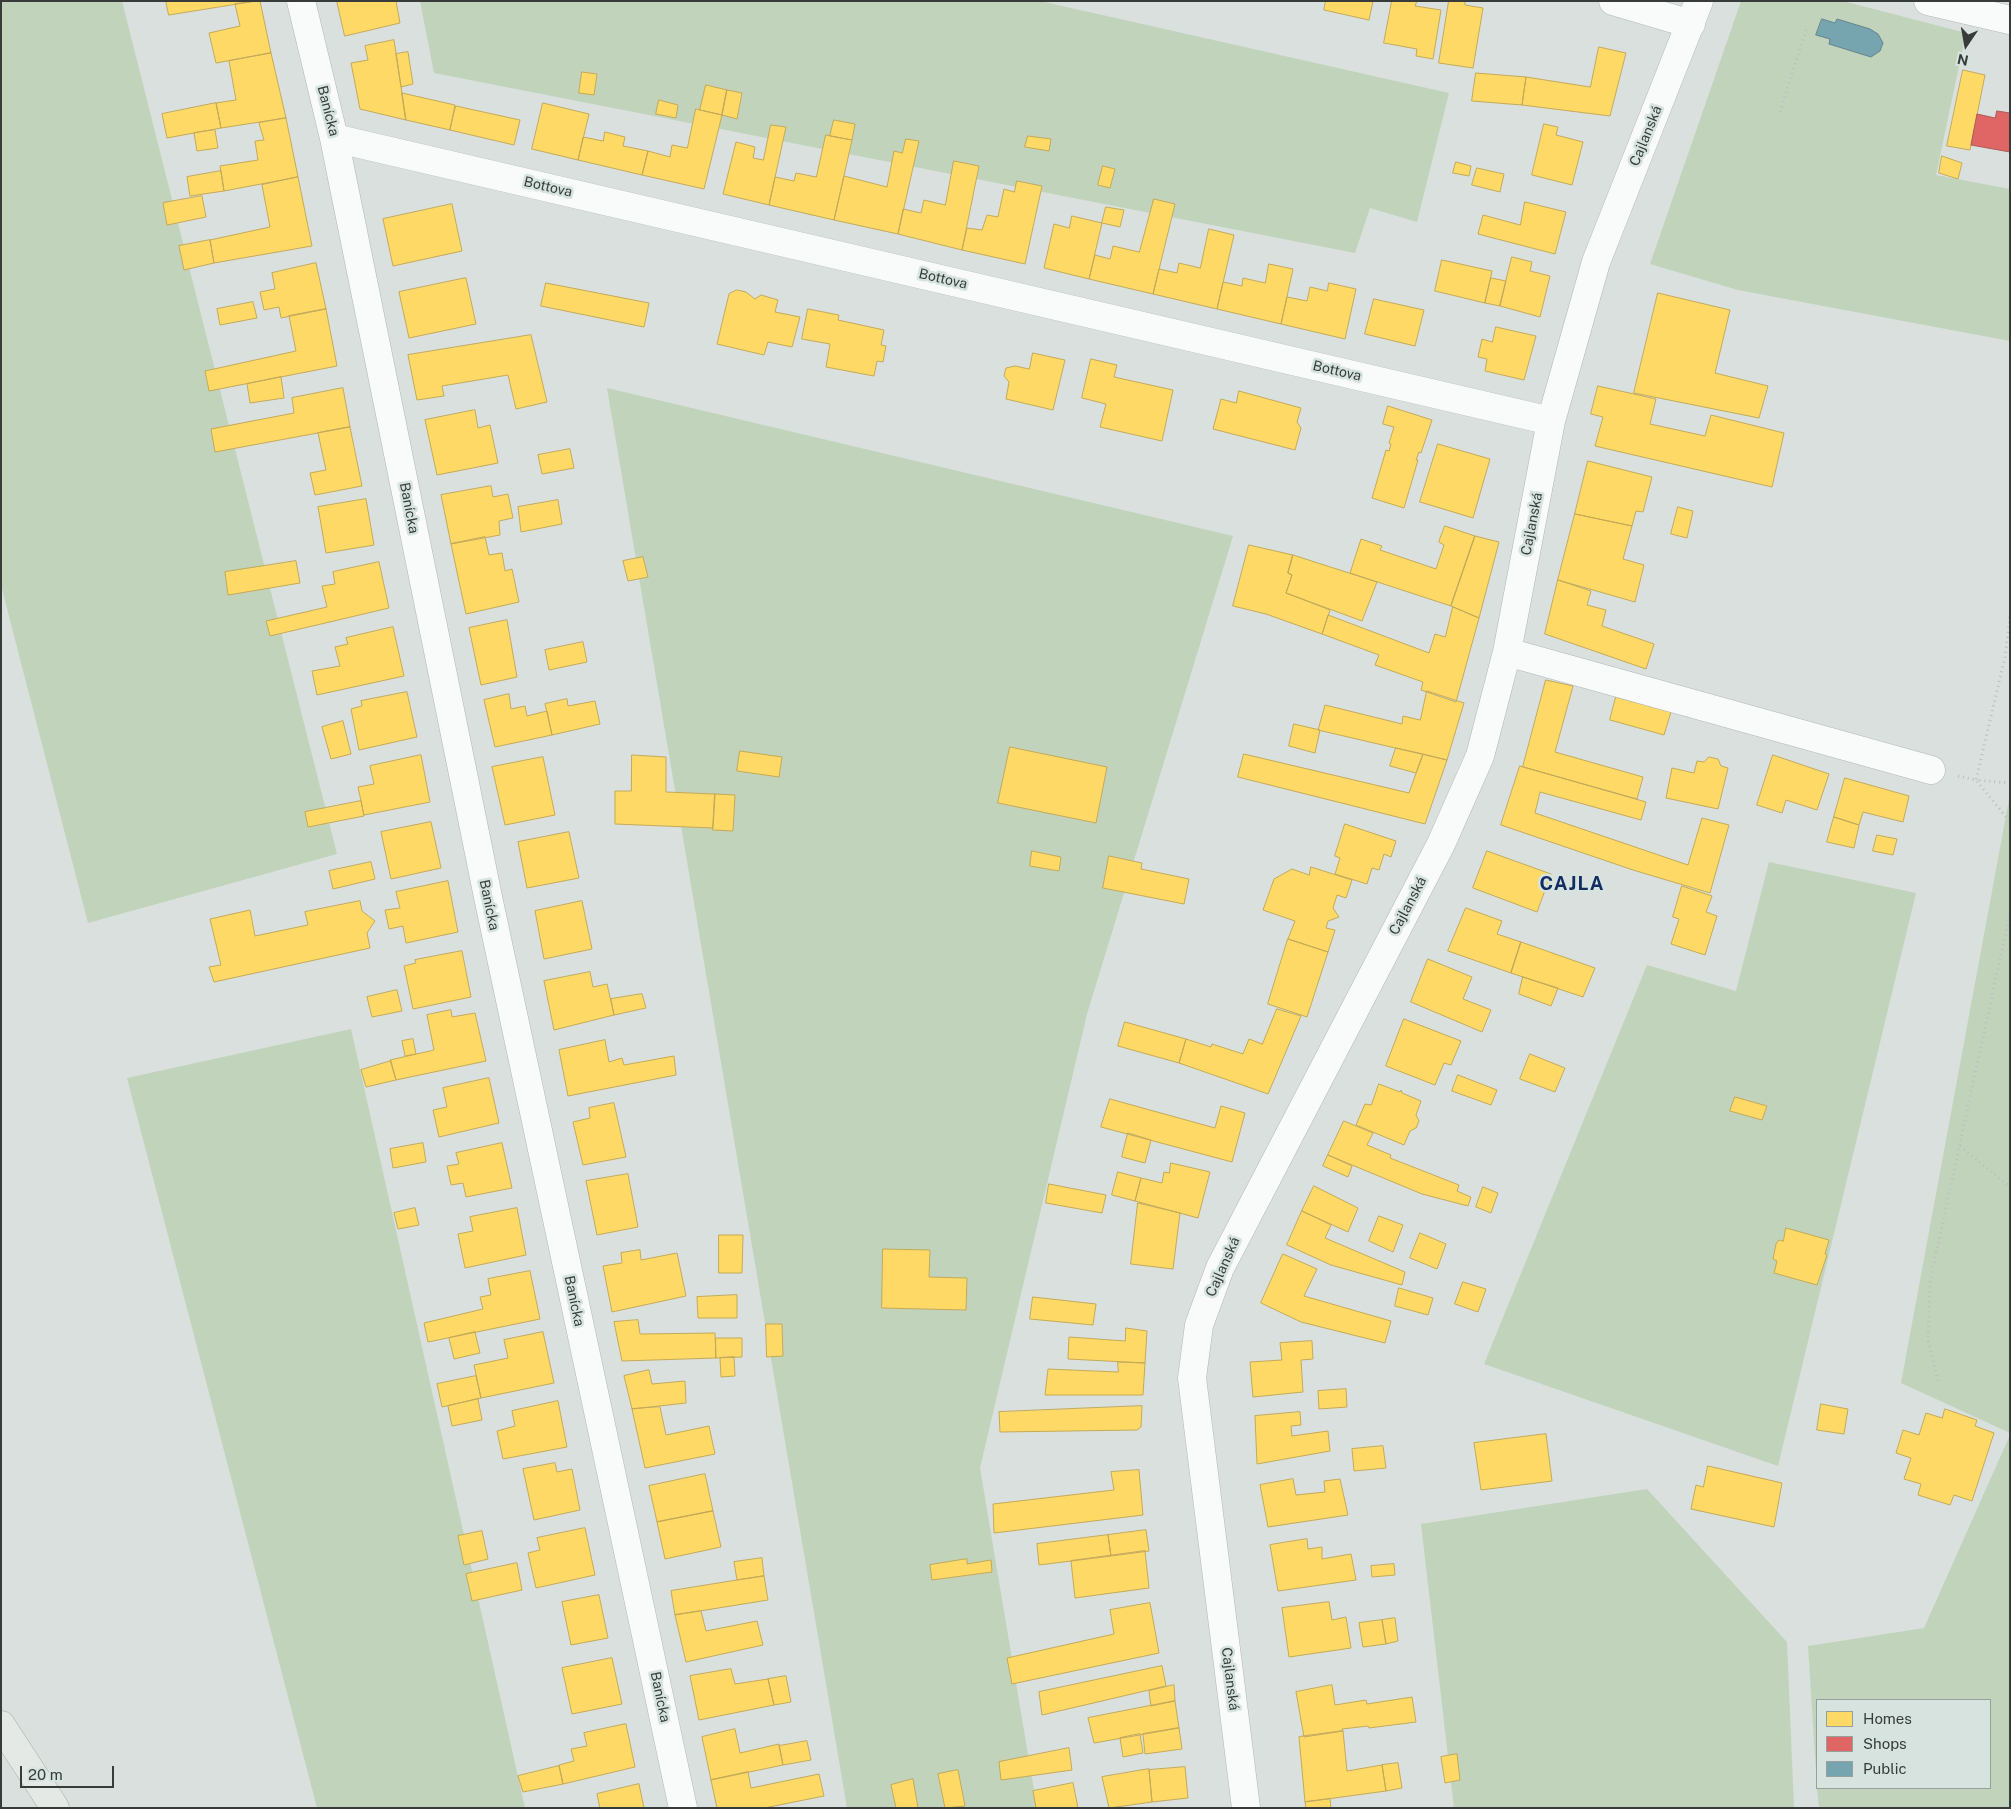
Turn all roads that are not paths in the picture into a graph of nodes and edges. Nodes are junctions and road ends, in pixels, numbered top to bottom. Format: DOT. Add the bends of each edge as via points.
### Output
graph roads {
  1 [pos="301,1"];
  2 [pos="1613,1"];
  3 [pos="1928,1"];
  4 [pos="1695,12"];
  5 [pos="2010,20"];
  6 [pos="334,138"];
  7 [pos="1552,421"];
  8 [pos="1507,652"];
  9 [pos="1931,770"];
  10 [pos="1,1725"];
  11 [pos="55,1808"];
  12 [pos="684,1808"];
  13 [pos="1246,1808"];
  1 -- 6 [label="street, Banícka"];
  2 -- 4 [label="street"];
  3 -- 5 [label="street"];
  4 -- 7 [label="street, Cajlanská" via="1596,262"];
  6 -- 7 [label="street, Bottova"];
  6 -- 12 [label="street, Banícka" via="488,897"];
  7 -- 8 [label="street, Cajlanská"];
  8 -- 9 [label="street"];
  8 -- 13 [label="street, Cajlanská" via="1480,756 1441,844 1220,1268 1199,1325 1192,1378"];
  10 -- 11 [label="main road"];
}
